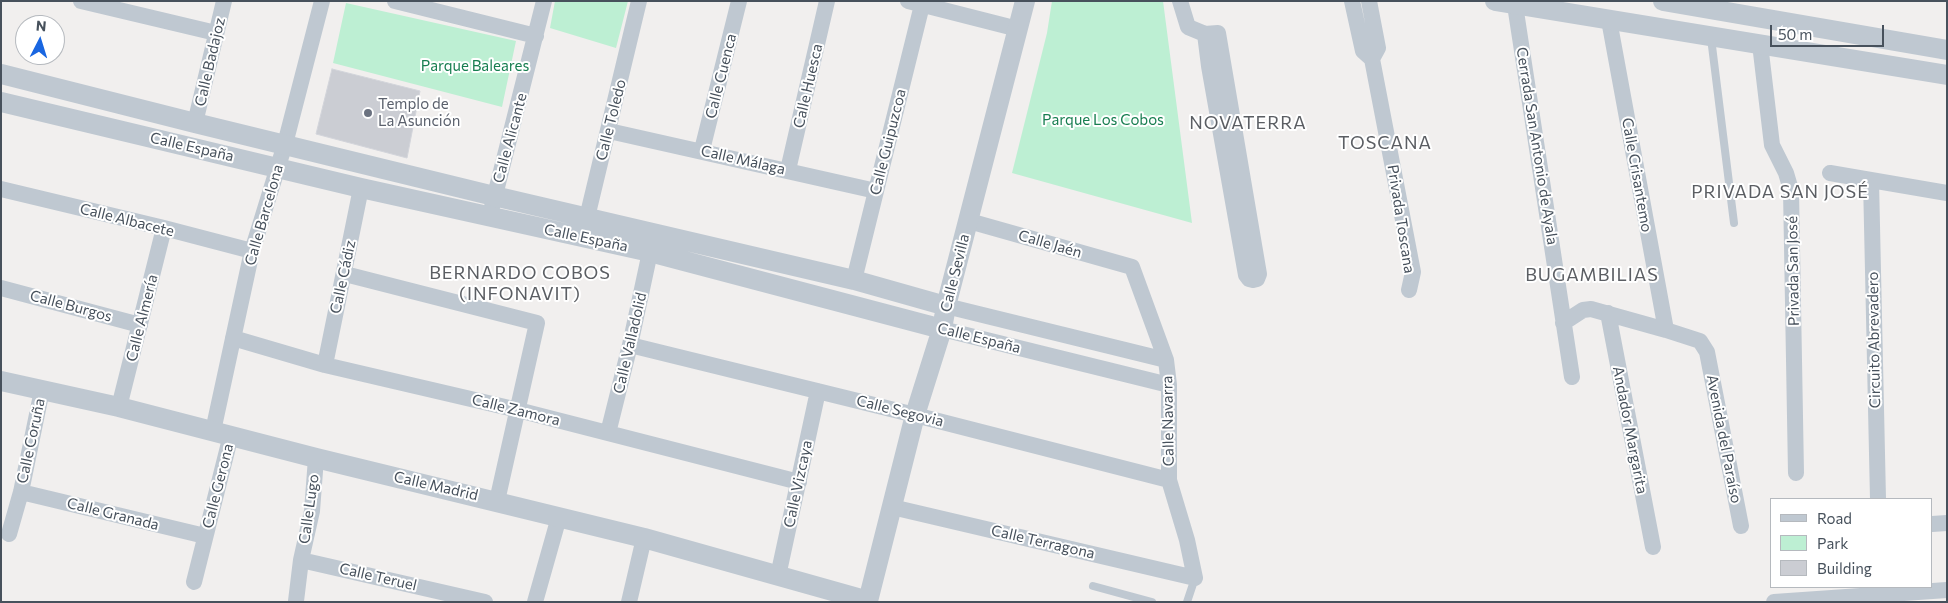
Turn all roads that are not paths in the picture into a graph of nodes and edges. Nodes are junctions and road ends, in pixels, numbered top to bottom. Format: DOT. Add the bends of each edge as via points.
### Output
graph roads {
  1 [pos="81,1"];
  2 [pos="224,1"];
  3 [pos="322,1"];
  4 [pos="394,1"];
  5 [pos="544,1"];
  6 [pos="639,1"];
  7 [pos="739,1"];
  8 [pos="827,1"];
  9 [pos="1025,1"];
  10 [pos="1180,1"];
  11 [pos="1352,1"];
  12 [pos="1369,1"];
  13 [pos="1494,1"];
  14 [pos="915,3"];
  15 [pos="1671,3"];
  16 [pos="1516,5"];
  17 [pos="128,6"];
  18 [pos="1608,20"];
  19 [pos="1018,29"];
  20 [pos="1675,30"];
  21 [pos="1827,30"];
  22 [pos="216,33"];
  23 [pos="536,36"];
  24 [pos="1710,36"];
  25 [pos="1760,44"];
  26 [pos="1947,50"];
  27 [pos="1822,54"];
  28 [pos="1372,59"];
  29 [pos="1,74"];
  30 [pos="1947,75"];
  31 [pos="1,102"];
  32 [pos="195,123"];
  33 [pos="609,130"];
  34 [pos="285,144"];
  35 [pos="702,150"];
  36 [pos="277,168"];
  37 [pos="788,170"];
  38 [pos="1830,174"];
  39 [pos="1236,177"];
  40 [pos="1871,180"];
  41 [pos="361,188"];
  42 [pos="1,190"];
  43 [pos="876,191"];
  44 [pos="1947,193"];
  45 [pos="494,196"];
  46 [pos="489,217"];
  47 [pos="587,217"];
  48 [pos="969,221"];
  49 [pos="1734,223"];
  50 [pos="164,228"];
  51 [pos="582,238"];
  52 [pos="252,251"];
  53 [pos="650,252"];
  54 [pos="1132,267"];
  55 [pos="345,274"];
  56 [pos="854,280"];
  57 [pos="1,288"];
  58 [pos="1409,290"];
  59 [pos="946,306"];
  60 [pos="1608,313"];
  61 [pos="1563,323"];
  62 [pos="140,324"];
  63 [pos="942,329"];
  64 [pos="1666,330"];
  65 [pos="233,338"];
  66 [pos="630,345"];
  67 [pos="1166,360"];
  68 [pos="325,365"];
  69 [pos="1572,377"];
  70 [pos="1,381"];
  71 [pos="1169,385"];
  72 [pos="42,390"];
  73 [pos="818,391"];
  74 [pos="120,407"];
  75 [pos="518,410"];
  76 [pos="915,415"];
  77 [pos="222,433"];
  78 [pos="608,433"];
  79 [pos="316,458"];
  80 [pos="1796,473"];
  81 [pos="1169,480"];
  82 [pos="799,482"];
  83 [pos="20,492"];
  84 [pos="1878,498"];
  85 [pos="496,501"];
  86 [pos="892,507"];
  87 [pos="559,517"];
  88 [pos="1947,523"];
  89 [pos="1933,524"];
  90 [pos="1741,526"];
  91 [pos="9,534"];
  92 [pos="205,536"];
  93 [pos="644,538"];
  94 [pos="1653,547"];
  95 [pos="301,560"];
  96 [pos="778,576"];
  97 [pos="1195,578"];
  98 [pos="194,582"];
  99 [pos="1093,586"];
  100 [pos="1947,590"];
  101 [pos="1870,598"];
  102 [pos="296,601"];
  103 [pos="486,602"];
  104 [pos="535,602"];
  105 [pos="629,602"];
  106 [pos="868,602"];
  107 [pos="1152,602"];
  108 [pos="1188,602"];
  109 [pos="1774,602"];
  1 -- 17 [label="street"];
  2 -- 22 [label="street, Calle Badajoz"];
  3 -- 34 [label="street, Calle Barcelona"];
  4 -- 23 [label="street"];
  5 -- 23 [label="street, Calle Alicante"];
  6 -- 33 [label="street, Calle Toledo"];
  7 -- 35 [label="street, Calle Cuenca"];
  8 -- 37 [label="street, Calle Huesca"];
  9 -- 19 [label="street, Calle Sevilla"];
  10 -- 39 [label="street" via="1188,27 1205,34 1218,33 1224,109"];
  11 -- 28 [label="street, Privada Toscana" via="1363,51"];
  12 -- 28 [label="street, Privada Toscana" via="1378,48"];
  13 -- 16 [label="street"];
  14 -- 19 [label="street"];
  14 -- 43 [label="street, Calle Guipuzcoa"];
  15 -- 20 [label="street"];
  15 -- 21 [label="street"];
  16 -- 18 [label="street"];
  16 -- 61 [label="street, Cerrada San Antonio de Ayala"];
  17 -- 22 [label="street"];
  18 -- 20 [label="street"];
  18 -- 64 [label="street, Calle Crisantemo"];
  19 -- 48 [label="street, Calle Sevilla"];
  20 -- 24 [label="street"];
  21 -- 26 [label="street"];
  21 -- 27 [label="street"];
  22 -- 32 [label="street, Calle Badajoz"];
  23 -- 45 [label="street, Calle Alicante"];
  24 -- 25 [label="street"];
  24 -- 49 [label="lane"];
  25 -- 27 [label="street"];
  25 -- 80 [label="street, Privada San José" via="1772,145 1791,190"];
  27 -- 30 [label="street"];
  28 -- 58 [label="street, Privada Toscana" via="1413,272"];
  29 -- 32 [label="street, Calle España"];
  31 -- 36 [label="street, Calle España"];
  32 -- 34 [label="street, Calle España"];
  33 -- 35 [label="street, Calle Málaga"];
  33 -- 47 [label="street, Calle Toledo"];
  34 -- 36 [label="street, Calle Barcelona"];
  34 -- 45 [label="street, Calle España"];
  35 -- 37 [label="street, Calle Málaga"];
  36 -- 41 [label="street, Calle España"];
  36 -- 52 [label="street, Calle Barcelona"];
  37 -- 43 [label="street, Calle Málaga"];
  38 -- 40 [label="street"];
  39 -- 39 [label="street" via="1246,275 1253,280 1259,274"];
  40 -- 44 [label="street"];
  40 -- 84 [label="street, Circuito Abrevadero"];
  41 -- 46 [label="street, Calle España"];
  41 -- 55 [label="street, Calle Cádiz"];
  42 -- 50 [label="street, Calle Albacete"];
  43 -- 56 [label="street, Calle Guipuzcoa"];
  45 -- 46 [label="street, Calle Alicante"];
  45 -- 47 [label="street, Calle España"];
  46 -- 51 [label="street, Calle España"];
  47 -- 51 [label="street, Calle Toledo"];
  47 -- 56 [label="street, Calle España"];
  48 -- 54 [label="street, Calle Jaén"];
  48 -- 59 [label="street, Calle Sevilla"];
  50 -- 52 [label="street, Calle Albacete"];
  50 -- 62 [label="street, Calle Almería"];
  51 -- 53 [label="street, Calle España"];
  52 -- 65 [label="street, Calle Barcelona"];
  53 -- 63 [label="street, Calle España"];
  53 -- 66 [label="street, Calle Valladolid"];
  54 -- 67 [label="street, Calle Navarra"];
  55 -- 68 [label="street, Calle Cádiz"];
  55 -- 75 [label="street" via="537,323"];
  56 -- 59 [label="street, Calle España"];
  57 -- 62 [label="street, Calle Burgos"];
  59 -- 63 [label="street, Calle Sevilla"];
  59 -- 67 [label="street, Calle España"];
  60 -- 61 [label="street" via="1583,310"];
  60 -- 64 [label="street"];
  60 -- 94 [label="street, Andador Margarita"];
  61 -- 69 [label="street, Cerrada San Antonio de Ayala"];
  62 -- 74 [label="street, Calle Almería"];
  63 -- 71 [label="street, Calle España"];
  63 -- 76 [label="street, Calle Sevilla"];
  64 -- 90 [label="street, Avenida del Paraíso" via="1700,341 1707,352"];
  65 -- 68 [label="street, Calle Zamora"];
  65 -- 77 [label="street, Calle Barcelona"];
  66 -- 73 [label="street, Calle Segovia"];
  66 -- 78 [label="street, Calle Valladolid"];
  67 -- 71 [label="street, Calle Navarra"];
  68 -- 75 [label="street, Calle Zamora"];
  70 -- 72 [label="street, Calle Madrid"];
  71 -- 81 [label="street, Calle Navarra"];
  72 -- 74 [label="street, Calle Madrid"];
  72 -- 83 [label="street, Calle Coruña"];
  73 -- 76 [label="street, Calle Segovia"];
  73 -- 82 [label="street, Calle Vizcaya"];
  74 -- 77 [label="street, Calle Madrid"];
  75 -- 78 [label="street, Calle Zamora"];
  75 -- 85 [label="street"];
  76 -- 81 [label="street, Calle Segovia"];
  76 -- 86 [label="street, Calle Sevilla"];
  77 -- 79 [label="street, Calle Madrid"];
  77 -- 92 [label="street, Calle Gerona"];
  78 -- 82 [label="street, Calle Zamora"];
  79 -- 85 [label="street, Calle Madrid"];
  79 -- 95 [label="street, Calle Lugo" via="312,511"];
  81 -- 97 [label="street, Calle Navarra"];
  82 -- 96 [label="street, Calle Vizcaya"];
  83 -- 91 [label="street, Calle Coruña"];
  83 -- 92 [label="street, Calle Granada"];
  85 -- 87 [label="street, Calle Madrid"];
  86 -- 97 [label="street, Calle Terragona"];
  86 -- 106 [label="street, Calle Sevilla"];
  87 -- 93 [label="street, Calle Madrid"];
  87 -- 104 [label="street"];
  88 -- 89 [label="street"];
  92 -- 98 [label="street, Calle Gerona"];
  93 -- 96 [label="street, Calle Madrid"];
  93 -- 105 [label="street"];
  95 -- 102 [label="street, Calle Lugo"];
  95 -- 103 [label="street, Calle Teruel"];
  96 -- 106 [label="street, Calle Madrid"];
  97 -- 108 [label="lane"];
  99 -- 107 [label="lane"];
  100 -- 101 [label="street"];
  101 -- 109 [label="street"];
}
